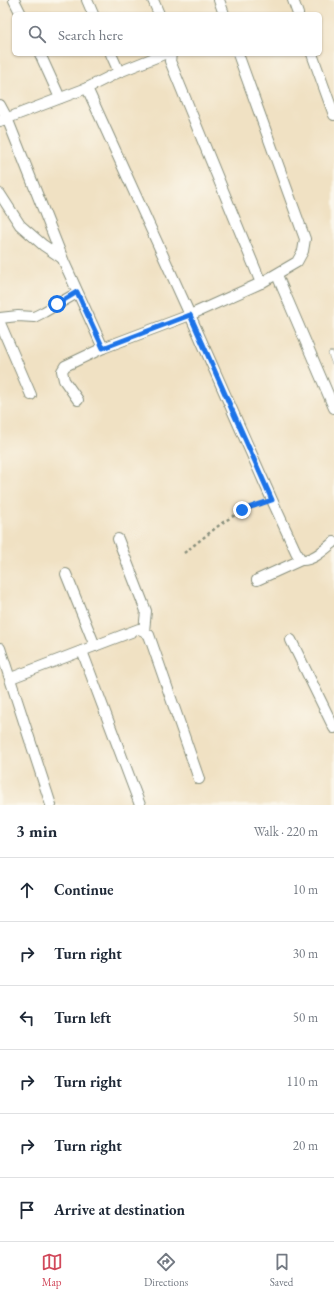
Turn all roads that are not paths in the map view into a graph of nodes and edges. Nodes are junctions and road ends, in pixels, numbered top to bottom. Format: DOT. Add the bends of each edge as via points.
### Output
graph roads {
  1 [pos="14,0"];
  2 [pos="87,0"];
  3 [pos="153,0"];
  4 [pos="219,0"];
  5 [pos="293,0"];
  6 [pos="20,12"];
  7 [pos="92,12"];
  8 [pos="158,12"];
  9 [pos="223,12"];
  10 [pos="297,12"];
  11 [pos="41,56"];
  12 [pos="112,56"];
  13 [pos="159,56"];
  14 [pos="171,56"];
  15 [pos="239,56"];
  16 [pos="313,56"];
  17 [pos="119,72"];
  18 [pos="87,88"];
  19 [pos="60,98"];
  20 [pos="0,105"];
  21 [pos="334,115"];
  22 [pos="3,120"];
  23 [pos="0,194"];
  24 [pos="62,258"];
  25 [pos="277,275"];
  26 [pos="261,283"];
  27 [pos="77,292"];
  28 [pos="190,315"];
  29 [pos="0,318"];
  30 [pos="0,323"];
  31 [pos="103,348"];
  32 [pos="331,354"];
  33 [pos="334,362"];
  34 [pos="31,395"];
  35 [pos="78,400"];
  36 [pos="334,408"];
  37 [pos="118,539"];
  38 [pos="334,542"];
  39 [pos="301,560"];
  40 [pos="66,574"];
  41 [pos="257,580"];
  42 [pos="144,630"];
  43 [pos="291,640"];
  44 [pos="95,646"];
  45 [pos="0,648"];
  46 [pos="82,651"];
  47 [pos="11,678"];
  48 [pos="334,728"];
  49 [pos="199,779"];
  50 [pos="52,805"];
  51 [pos="140,805"];
  1 -- 6 [label="street"];
  2 -- 7 [label="street"];
  3 -- 8 [label="street"];
  4 -- 9 [label="street"];
  5 -- 10 [label="street"];
  11 -- 19 [label="street"];
  12 -- 17 [label="street"];
  13 -- 17 [label="street"];
  14 -- 26 [label="street" via="170,61"];
  15 -- 25 [label="street" via="305,239 303,251 297,262"];
  16 -- 21 [label="street"];
  17 -- 18 [label="street"];
  18 -- 19 [label="street"];
  18 -- 28 [label="street"];
  19 -- 22 [label="street"];
  20 -- 22 [label="street"];
  22 -- 24 [label="street"];
  23 -- 24 [label="street" via="20,225"];
  24 -- 27 [label="street"];
  25 -- 26 [label="street"];
  25 -- 36 [label="street"];
  26 -- 28 [label="street"];
  27 -- 29 [label="street" via="34,317"];
  27 -- 31 [label="street"];
  28 -- 31 [label="street"];
  28 -- 39 [label="street"];
  30 -- 34 [label="street"];
  31 -- 35 [label="street" via="66,366 62,371 64,380"];
  32 -- 33 [label="lane"];
  37 -- 42 [label="street" via="146,611"];
  38 -- 39 [label="street" via="314,557"];
  39 -- 41 [label="street"];
  40 -- 44 [label="street"];
  42 -- 44 [label="street" via="139,629"];
  42 -- 49 [label="street" via="149,635"];
  43 -- 48 [label="street"];
  44 -- 46 [label="street"];
  45 -- 47 [label="street"];
  46 -- 47 [label="street"];
  46 -- 51 [label="street"];
  47 -- 50 [label="street"];
}
